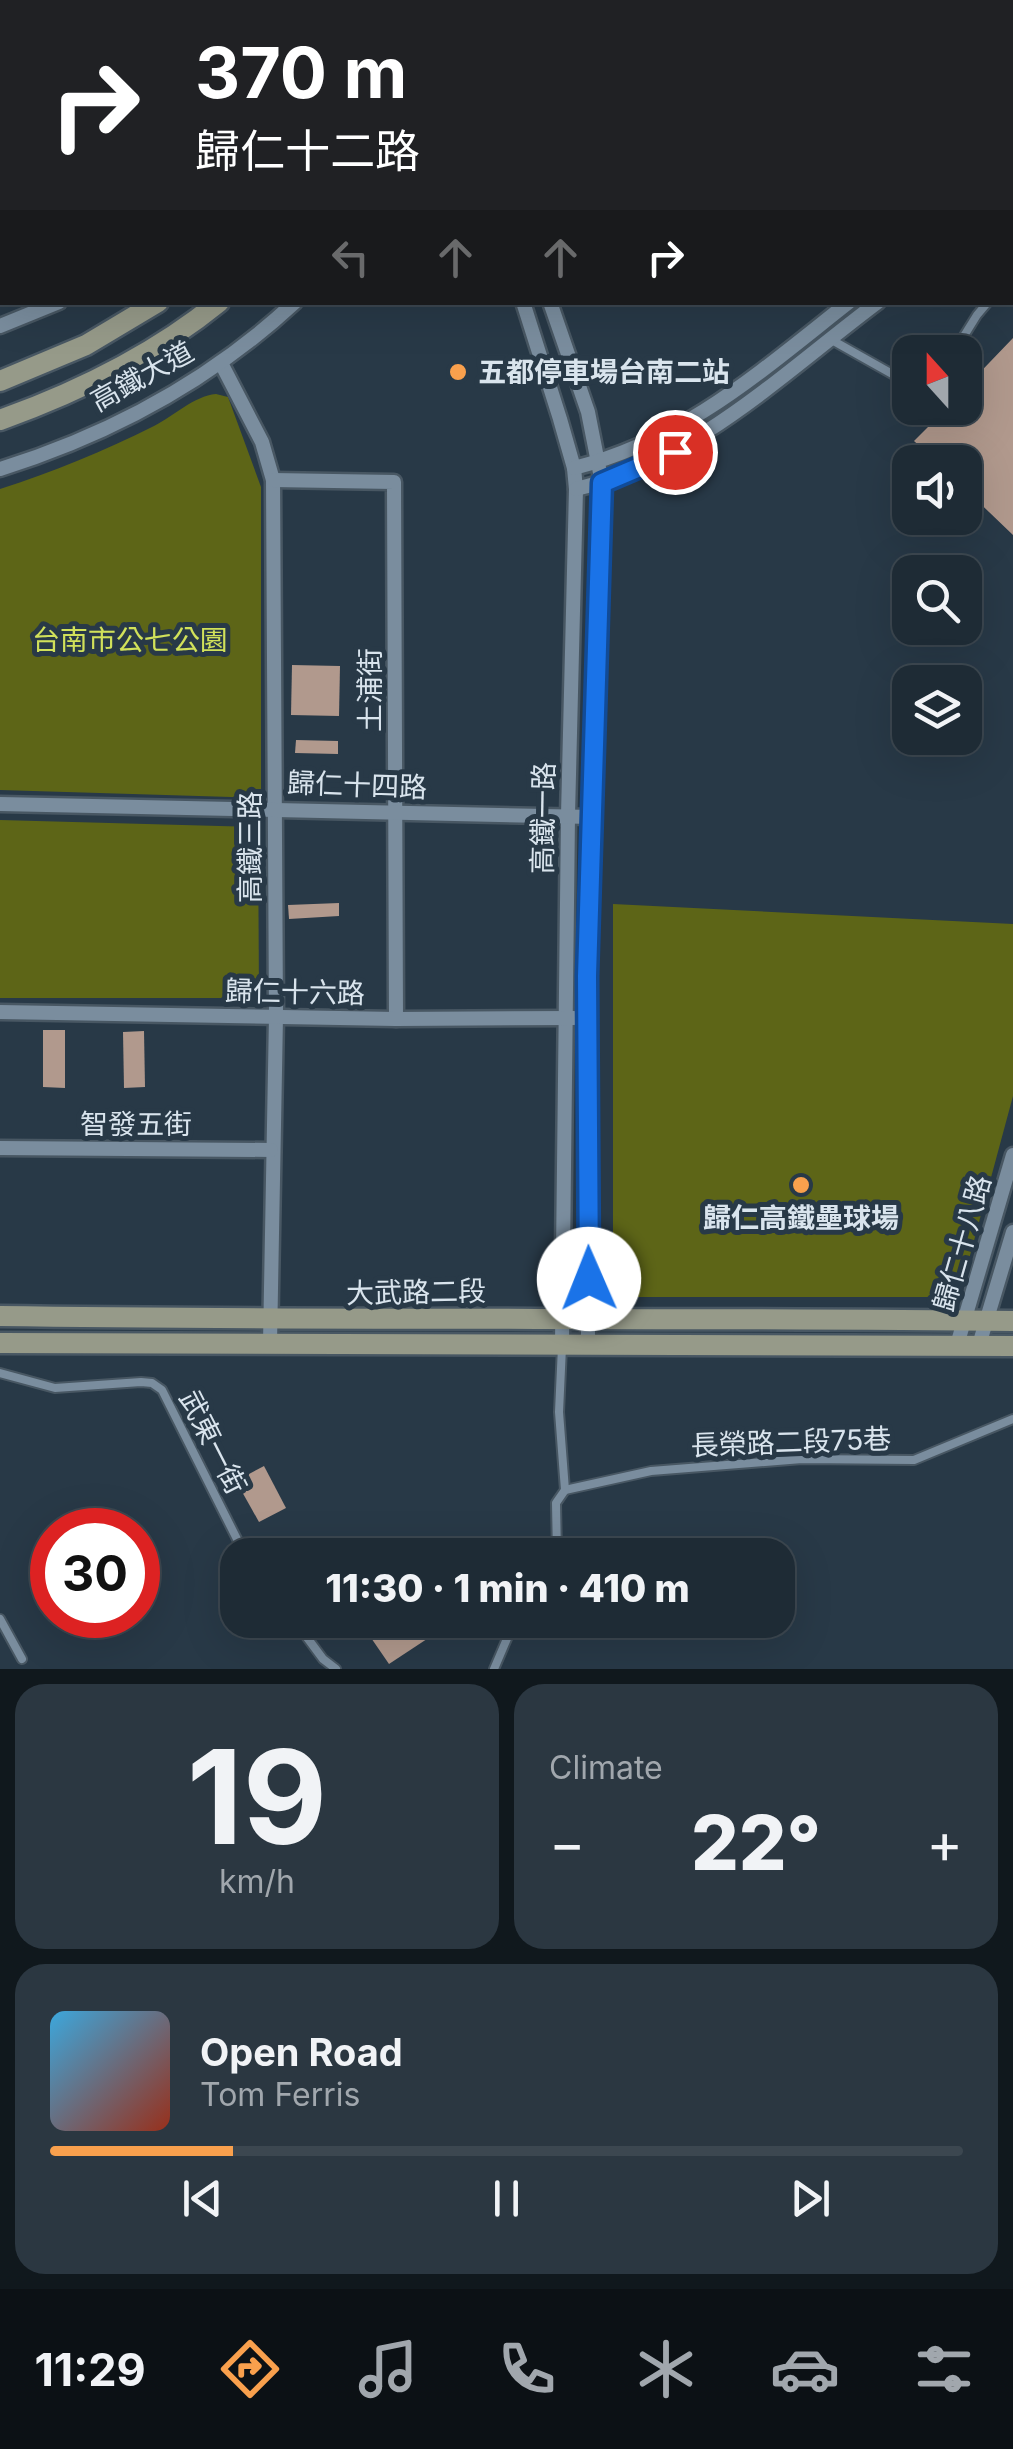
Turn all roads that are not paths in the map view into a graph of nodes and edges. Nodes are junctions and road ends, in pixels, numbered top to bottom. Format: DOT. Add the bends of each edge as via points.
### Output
graph roads {
  1 [pos="52,305"];
  2 [pos="153,305"];
  3 [pos="215,305"];
  4 [pos="291,305"];
  5 [pos="524,305"];
  6 [pos="551,305"];
  7 [pos="846,305"];
  8 [pos="874,305"];
  9 [pos="985,305"];
  10 [pos="0,326"];
  11 [pos="964,335"];
  12 [pos="830,338"];
  13 [pos="221,362"];
  14 [pos="892,374"];
  15 [pos="0,381"];
  16 [pos="0,420"];
  17 [pos="598,462"];
  18 [pos="0,468"];
  19 [pos="574,468"];
  20 [pos="272,480"];
  21 [pos="602,483"];
  22 [pos="576,489"];
  23 [pos="0,804"];
  24 [pos="276,808"];
  25 [pos="395,812"];
  26 [pos="568,815"];
  27 [pos="592,817"];
  28 [pos="0,1012"];
  29 [pos="276,1016"];
  30 [pos="566,1018"];
  31 [pos="589,1018"];
  32 [pos="396,1019"];
  33 [pos="0,1148"];
  34 [pos="271,1150"];
  35 [pos="1013,1155"];
  36 [pos="1013,1232"];
  37 [pos="0,1316"];
  38 [pos="589,1317"];
  39 [pos="564,1318"];
  40 [pos="270,1320"];
  41 [pos="976,1321"];
  42 [pos="1013,1321"];
  43 [pos="0,1342"];
  44 [pos="270,1343"];
  45 [pos="562,1343"];
  46 [pos="588,1343"];
  47 [pos="957,1345"];
  48 [pos="979,1345"];
  49 [pos="1013,1346"];
  50 [pos="0,1373"];
  51 [pos="1013,1419"];
  52 [pos="565,1490"];
  53 [pos="236,1538"];
  54 [pos="557,1538"];
  55 [pos="0,1619"];
  56 [pos="307,1638"];
  57 [pos="507,1638"];
  58 [pos="22,1659"];
  59 [pos="336,1669"];
  60 [pos="494,1669"];
  1 -- 10 [label="street"];
  2 -- 15 [label="street, 高鐵大道" via="86,345"];
  3 -- 16 [label="street, 高鐵大道" via="98,380"];
  4 -- 13 [label="street, 高鐵大道"];
  5 -- 19 [label="street, 高鐵一路"];
  6 -- 17 [label="street, 高鐵一路"];
  7 -- 17 [label="street" via="695,419"];
  8 -- 12 [label="street"];
  9 -- 11 [label="lane"];
  12 -- 14 [label="lane"];
  12 -- 21 [label="street" via="708,432"];
  13 -- 18 [label="street, 高鐵大道" via="139,412"];
  13 -- 20 [label="street, 高鐵三路" via="262,442"];
  17 -- 19 [label="street"];
  17 -- 21 [label="street, 高鐵一路"];
  19 -- 22 [label="street, 高鐵一路"];
  20 -- 24 [label="street, 高鐵三路"];
  20 -- 25 [label="street, 土浦街" via="394,482"];
  21 -- 22 [label="street"];
  21 -- 27 [label="street, 高鐵一路"];
  22 -- 26 [label="street, 高鐵一路"];
  23 -- 24 [label="street, 歸仁十四路"];
  24 -- 25 [label="street, 歸仁十四路"];
  24 -- 29 [label="street, 高鐵三路"];
  25 -- 26 [label="street, 歸仁十四路"];
  25 -- 32 [label="street, 土浦街"];
  26 -- 27 [label="street, 歸仁十四路"];
  26 -- 30 [label="street, 高鐵一路"];
  27 -- 31 [label="street, 高鐵一路"];
  28 -- 29 [label="street, 歸仁十六路"];
  29 -- 32 [label="street, 歸仁十六路"];
  29 -- 34 [label="street, 高鐵三路"];
  30 -- 31 [label="street, 歸仁十六路"];
  30 -- 32 [label="street, 歸仁十六路"];
  30 -- 39 [label="street, 高鐵一路"];
  31 -- 38 [label="street, 高鐵一路"];
  33 -- 34 [label="street, 智發五街"];
  34 -- 40 [label="street, 高鐵三路"];
  35 -- 41 [label="street, 歸仁十八路"];
  36 -- 41 [label="street, 歸仁十八路"];
  37 -- 40 [label="street, 大武路二段"];
  38 -- 39 [label="street, 大武路二段"];
  38 -- 41 [label="street, 大武路二段"];
  38 -- 46 [label="street, 高鐵一路"];
  39 -- 40 [label="street, 大武路二段"];
  39 -- 45 [label="street, 高鐵一路"];
  40 -- 44 [label="street, 高鐵三路"];
  41 -- 42 [label="street, 大武路二段"];
  41 -- 47 [label="street, 歸仁十八路"];
  41 -- 48 [label="street, 歸仁十八路"];
  43 -- 44 [label="street, 大武路二段"];
  44 -- 45 [label="street, 大武路二段"];
  45 -- 46 [label="street, 大武路二段"];
  45 -- 52 [label="lane"];
  46 -- 47 [label="street, 大武路二段"];
  47 -- 48 [label="street, 大武路二段"];
  48 -- 49 [label="street, 大武路二段"];
  50 -- 53 [label="lane, 武東一街" via="55,1388 152,1383 162,1390"];
  51 -- 52 [label="lane, 長榮路二段75巷" via="914,1460 802,1458 651,1471"];
  52 -- 54 [label="lane" via="556,1503"];
  55 -- 58 [label="lane"];
  56 -- 59 [label="lane"];
  57 -- 60 [label="lane"];
}
